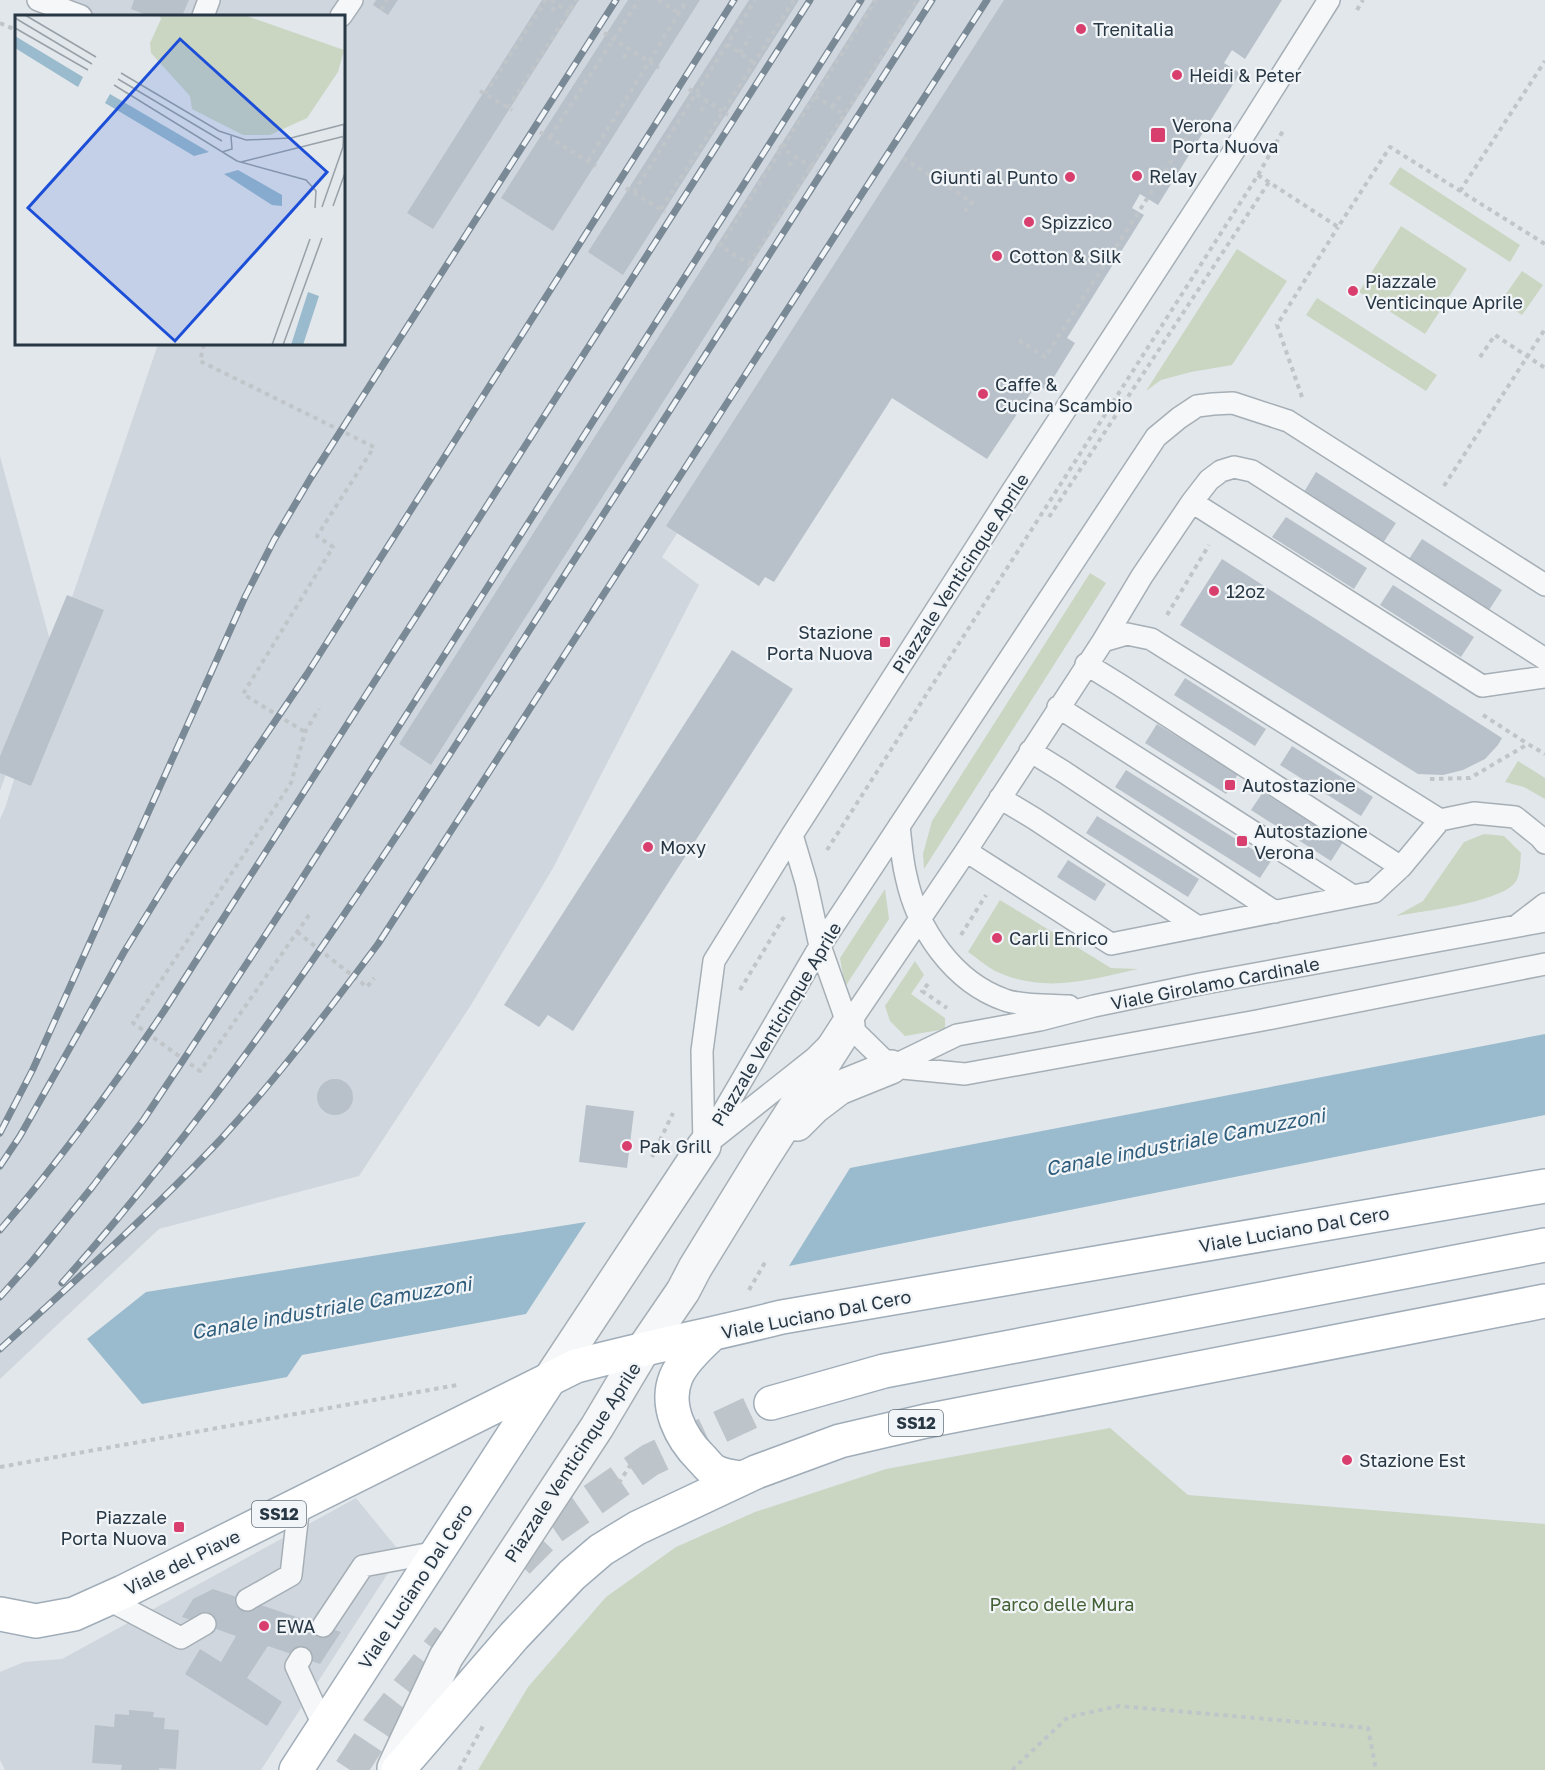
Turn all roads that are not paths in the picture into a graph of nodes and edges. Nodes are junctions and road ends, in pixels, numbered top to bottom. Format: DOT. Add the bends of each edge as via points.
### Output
graph roads {
  1 [pos="39,0"];
  2 [pos="209,0"];
  3 [pos="352,0"];
  4 [pos="1329,0"];
  5 [pos="78,15"];
  6 [pos="202,15"];
  7 [pos="342,15"];
  8 [pos="1192,502"];
  9 [pos="1545,585"];
  10 [pos="1103,641"];
  11 [pos="1545,659"];
  12 [pos="1086,664"];
  13 [pos="1545,677"];
  14 [pos="1058,707"];
  15 [pos="1030,751"];
  16 [pos="1000,798"];
  17 [pos="1440,820"];
  18 [pos="899,826"];
  19 [pos="792,835"];
  20 [pos="1545,843"];
  21 [pos="966,851"];
  22 [pos="1401,867"];
  23 [pos="1353,896"];
  24 [pos="1545,904"];
  25 [pos="1275,912"];
  26 [pos="920,920"];
  27 [pos="1545,921"];
  28 [pos="1516,926"];
  29 [pos="1198,927"];
  30 [pos="820,946"];
  31 [pos="1545,964"];
  32 [pos="1094,1006"];
  33 [pos="848,1025"];
  34 [pos="891,1067"];
  35 [pos="839,1088"];
  36 [pos="704,1146"];
  37 [pos="762,1159"];
  38 [pos="1545,1185"];
  39 [pos="1545,1245"];
  40 [pos="1545,1300"];
  41 [pos="712,1334"];
  42 [pos="644,1348"];
  43 [pos="550,1379"];
  44 [pos="771,1403"];
  45 [pos="741,1478"];
  46 [pos="299,1504"];
  47 [pos="437,1552"];
  48 [pos="107,1599"];
  49 [pos="247,1600"];
  50 [pos="0,1614"];
  51 [pos="205,1624"];
  52 [pos="322,1626"];
  53 [pos="301,1658"];
  54 [pos="324,1727"];
  55 [pos="296,1770"];
  56 [pos="393,1770"];
  57 [pos="398,1770"];
  1 -- 5 [label="lane"];
  2 -- 6 [label="lane"];
  3 -- 7 [label="lane"];
  4 -- 19 [label="lane, Piazzale Venticinque Aprile"];
  8 -- 10 [label="lane"];
  8 -- 11 [label="lane" via="1221,471 1234,467 1252,471"];
  8 -- 13 [label="lane" via="1482,686"];
  9 -- 18 [label="lane, Piazzale Venticinque Aprile" via="1288,421 1233,403 1197,406 1156,437"];
  10 -- 12 [label="lane"];
  10 -- 17 [label="lane" via="1127,634 1151,639"];
  12 -- 14 [label="lane"];
  12 -- 22 [label="lane"];
  14 -- 15 [label="lane"];
  14 -- 23 [label="lane"];
  15 -- 16 [label="lane"];
  15 -- 25 [label="lane"];
  16 -- 21 [label="lane"];
  16 -- 29 [label="lane"];
  17 -- 20 [label="lane" via="1474,813 1515,817"];
  17 -- 22 [label="lane"];
  18 -- 26 [label="lane" via="906,878"];
  18 -- 30 [label="lane, Piazzale Venticinque Aprile"];
  19 -- 30 [label="lane"];
  19 -- 36 [label="lane, Piazzale Venticinque Aprile" via="714,961 702,1051"];
  21 -- 26 [label="lane"];
  21 -- 29 [label="lane" via="1111,944"];
  22 -- 23 [label="lane" via="1374,892"];
  23 -- 25 [label="lane"];
  24 -- 28 [label="lane"];
  25 -- 29 [label="lane"];
  26 -- 32 [label="lane" via="945,959 974,985 1007,1001"];
  26 -- 33 [label="lane"];
  27 -- 28 [label="lane, Viale Girolamo Cardinale"];
  28 -- 32 [label="lane, Viale Girolamo Cardinale"];
  30 -- 33 [label="lane"];
  30 -- 36 [label="lane, Piazzale Venticinque Aprile"];
  31 -- 34 [label="lane, Viale Girolamo Cardinale" via="965,1074"];
  32 -- 34 [label="lane, Viale Girolamo Cardinale" via="957,1035"];
  33 -- 34 [label="lane"];
  33 -- 36 [label="lane" via="815,1058"];
  33 -- 37 [label="street, Piazzale Venticinque Aprile"];
  34 -- 35 [label="street, Viale Girolamo Cardinale"];
  35 -- 37 [label="street, Piazzale Venticinque Aprile"];
  36 -- 43 [label="street, Piazzale Venticinque Aprile"];
  37 -- 42 [label="street, Piazzale Venticinque Aprile"];
  38 -- 41 [label="main road, Viale Luciano Dal Cero / SS12" via="782,1317"];
  39 -- 44 [label="main road" via="884,1371"];
  40 -- 45 [label="main road, SS12" via="926,1421 840,1441"];
  41 -- 42 [label="main road, Viale Luciano Dal Cero / SS12"];
  41 -- 45 [label="main road" via="676,1377 672,1404 676,1421 692,1449 713,1471"];
  42 -- 43 [label="main road, Viale Luciano Dal Cero / SS12" via="576,1366"];
  42 -- 56 [label="street, Piazzale Venticinque Aprile" via="597,1427 446,1657"];
  43 -- 46 [label="main road, Viale del Piave / SS12"];
  43 -- 47 [label="main road, Viale Luciano Dal Cero"];
  45 -- 57 [label="main road, SS12" via="637,1528 601,1550 514,1636"];
  46 -- 48 [label="main road, Viale del Piave / SS12"];
  46 -- 49 [label="lane" via="291,1575"];
  47 -- 52 [label="lane" via="363,1566"];
  47 -- 54 [label="main road, Viale Luciano Dal Cero"];
  48 -- 50 [label="main road, Viale del Piave / SS12" via="74,1614 36,1621"];
  48 -- 51 [label="lane" via="181,1638"];
  53 -- 54 [label="lane" via="296,1666"];
  54 -- 55 [label="main road, Viale Luciano Dal Cero"];
}
